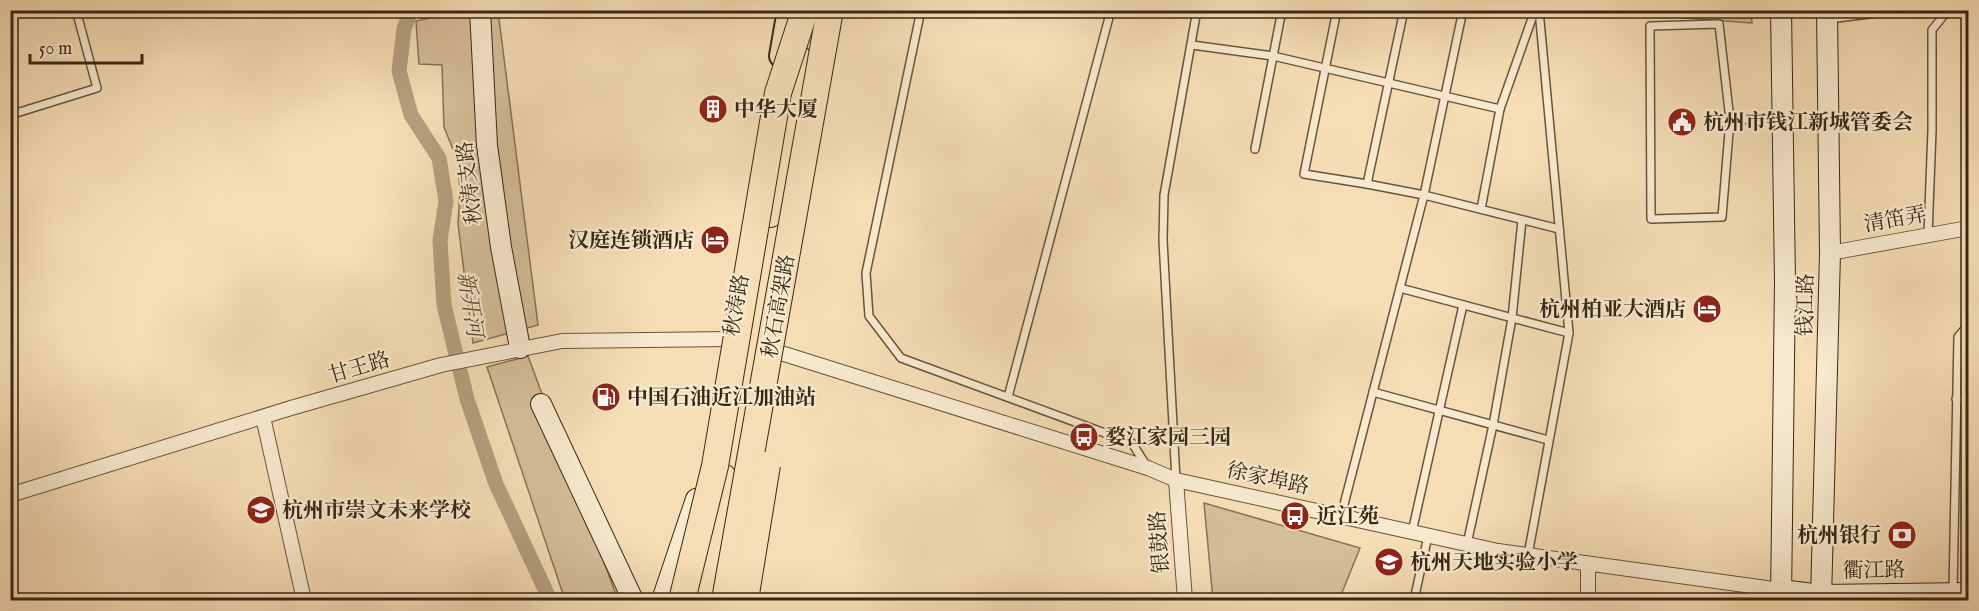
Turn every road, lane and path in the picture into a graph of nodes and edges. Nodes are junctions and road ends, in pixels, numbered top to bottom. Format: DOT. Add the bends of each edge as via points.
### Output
graph roads {
  1 [pos="76,10"];
  2 [pos="480,10"];
  3 [pos="789,10"];
  4 [pos="806,10"];
  5 [pos="820,10"];
  6 [pos="831,10"];
  7 [pos="838,10"];
  8 [pos="921,10"];
  9 [pos="1111,10"];
  10 [pos="1197,10"];
  11 [pos="1282,10"];
  12 [pos="1337,10"];
  13 [pos="1404,10"];
  14 [pos="1463,10"];
  15 [pos="1537,10"];
  16 [pos="1781,10"];
  17 [pos="1903,10"];
  18 [pos="1948,10"];
  19 [pos="1960,10"];
  20 [pos="1827,15"];
  21 [pos="1968,16"];
  22 [pos="1192,45"];
  23 [pos="1273,56"];
  24 [pos="1326,67"];
  25 [pos="1389,82"];
  26 [pos="1446,96"];
  27 [pos="1500,109"];
  28 [pos="10,115"];
  29 [pos="1784,118"];
  30 [pos="1730,120"];
  31 [pos="1255,149"];
  32 [pos="1367,183"];
  33 [pos="1424,195"];
  34 [pos="1481,209"];
  35 [pos="1522,220"];
  36 [pos="1968,228"];
  37 [pos="1559,229"];
  38 [pos="1928,235"];
  39 [pos="1830,253"];
  40 [pos="1400,288"];
  41 [pos="1463,305"];
  42 [pos="1512,318"];
  43 [pos="1968,325"];
  44 [pos="1569,333"];
  45 [pos="730,339"];
  46 [pos="760,346"];
  47 [pos="520,348"];
  48 [pos="1373,392"];
  49 [pos="1008,398"];
  50 [pos="1956,399"];
  51 [pos="1968,399"];
  52 [pos="541,404"];
  53 [pos="1441,410"];
  54 [pos="263,417"];
  55 [pos="1493,425"];
  56 [pos="1548,440"];
  57 [pos="709,460"];
  58 [pos="1148,468"];
  59 [pos="1176,480"];
  60 [pos="10,495"];
  61 [pos="1341,516"];
  62 [pos="1412,532"];
  63 [pos="1428,536"];
  64 [pos="1467,544"];
  65 [pos="1528,555"];
  66 [pos="1588,564"];
  67 [pos="1961,593"];
  68 [pos="1781,595"];
  69 [pos="1821,598"];
  70 [pos="304,600"];
  71 [pos="633,600"];
  72 [pos="662,600"];
  73 [pos="684,600"];
  74 [pos="701,600"];
  75 [pos="718,600"];
  76 [pos="725,600"];
  77 [pos="745,600"];
  78 [pos="1185,600"];
  79 [pos="1414,600"];
  80 [pos="1588,600"];
  1 -- 28 [label="lane" via="98,88"];
  2 -- 47 [label="main road, 秋涛支路" via="487,145"];
  3 -- 45 [label="main road, 秋涛路"];
  4 -- 73 [label="highway, bridge" via="778,93 715,466"];
  4 -- 74 [label="highway, 秋石高架路, bridge"];
  5 -- 46 [label="main road, 秋涛路"];
  6 -- 76 [label="highway, 秋石高架路, bridge"];
  7 -- 77 [label="highway, bridge"];
  8 -- 49 [label="lane" via="866,273 869,316 901,358"];
  9 -- 49 [label="lane"];
  10 -- 22 [label="lane"];
  11 -- 23 [label="lane"];
  12 -- 24 [label="lane"];
  13 -- 25 [label="lane"];
  14 -- 26 [label="lane"];
  15 -- 27 [label="lane"];
  15 -- 37 [label="lane"];
  16 -- 29 [label="main road, 钱江路"];
  17 -- 20 [label="lane"];
  18 -- 38 [label="lane" via="1932,30"];
  19 -- 21 [label="lane"];
  20 -- 39 [label="main road, 钱江路"];
  22 -- 23 [label="lane"];
  22 -- 59 [label="lane" via="1164,195"];
  23 -- 24 [label="lane"];
  23 -- 31 [label="lane"];
  24 -- 25 [label="lane"];
  24 -- 32 [label="lane" via="1304,174"];
  25 -- 26 [label="lane"];
  25 -- 32 [label="lane"];
  26 -- 27 [label="lane"];
  26 -- 33 [label="lane"];
  27 -- 34 [label="lane"];
  29 -- 30 [label="lane"];
  29 -- 68 [label="main road, 钱江路"];
  30 -- 30 [label="lane" via="1722,217 1652,219 1650,26 1719,24"];
  32 -- 33 [label="lane"];
  33 -- 34 [label="lane"];
  33 -- 40 [label="lane"];
  34 -- 35 [label="lane"];
  35 -- 37 [label="lane"];
  35 -- 42 [label="lane"];
  36 -- 38 [label="street, 清笛弄"];
  37 -- 44 [label="lane"];
  38 -- 39 [label="street, 清笛弄"];
  39 -- 69 [label="main road, 钱江路"];
  40 -- 41 [label="lane"];
  40 -- 48 [label="lane"];
  41 -- 42 [label="lane"];
  41 -- 53 [label="lane"];
  42 -- 44 [label="lane"];
  42 -- 55 [label="lane"];
  43 -- 50 [label="lane" via="1958,337"];
  44 -- 56 [label="lane"];
  45 -- 47 [label="street, 甘王路" via="562,341"];
  45 -- 57 [label="main road, 秋涛路"];
  46 -- 58 [label="street, 徐家埠路"];
  46 -- 75 [label="main road, 秋涛路"];
  47 -- 54 [label="street, 甘王路" via="441,365"];
  48 -- 53 [label="lane"];
  48 -- 61 [label="lane"];
  49 -- 58 [label="lane" via="1132,443"];
  50 -- 51 [label="lane"];
  50 -- 67 [label="lane"];
  52 -- 71 [label="main road"];
  53 -- 55 [label="lane"];
  53 -- 62 [label="lane"];
  54 -- 60 [label="street, 甘王路"];
  54 -- 70 [label="street"];
  55 -- 56 [label="lane"];
  55 -- 64 [label="lane"];
  56 -- 65 [label="lane"];
  57 -- 72 [label="main road"];
  57 -- 73 [label="main road, 秋涛路"];
  58 -- 59 [label="street, 徐家埠路"];
  59 -- 61 [label="street, 徐家埠路"];
  59 -- 78 [label="street, 银鼓路"];
  61 -- 62 [label="street, 徐家埠路"];
  62 -- 63 [label="street, 徐家埠路"];
  63 -- 64 [label="street, 徐家埠路"];
  63 -- 79 [label="lane"];
  64 -- 65 [label="street, 徐家埠路"];
  65 -- 66 [label="street, 徐家埠路"];
  66 -- 68 [label="street, 徐家埠路"];
  66 -- 80 [label="street"];
  67 -- 69 [label="main road, 衢江路"];
  68 -- 69 [label="main road, 衢江路"];
}
